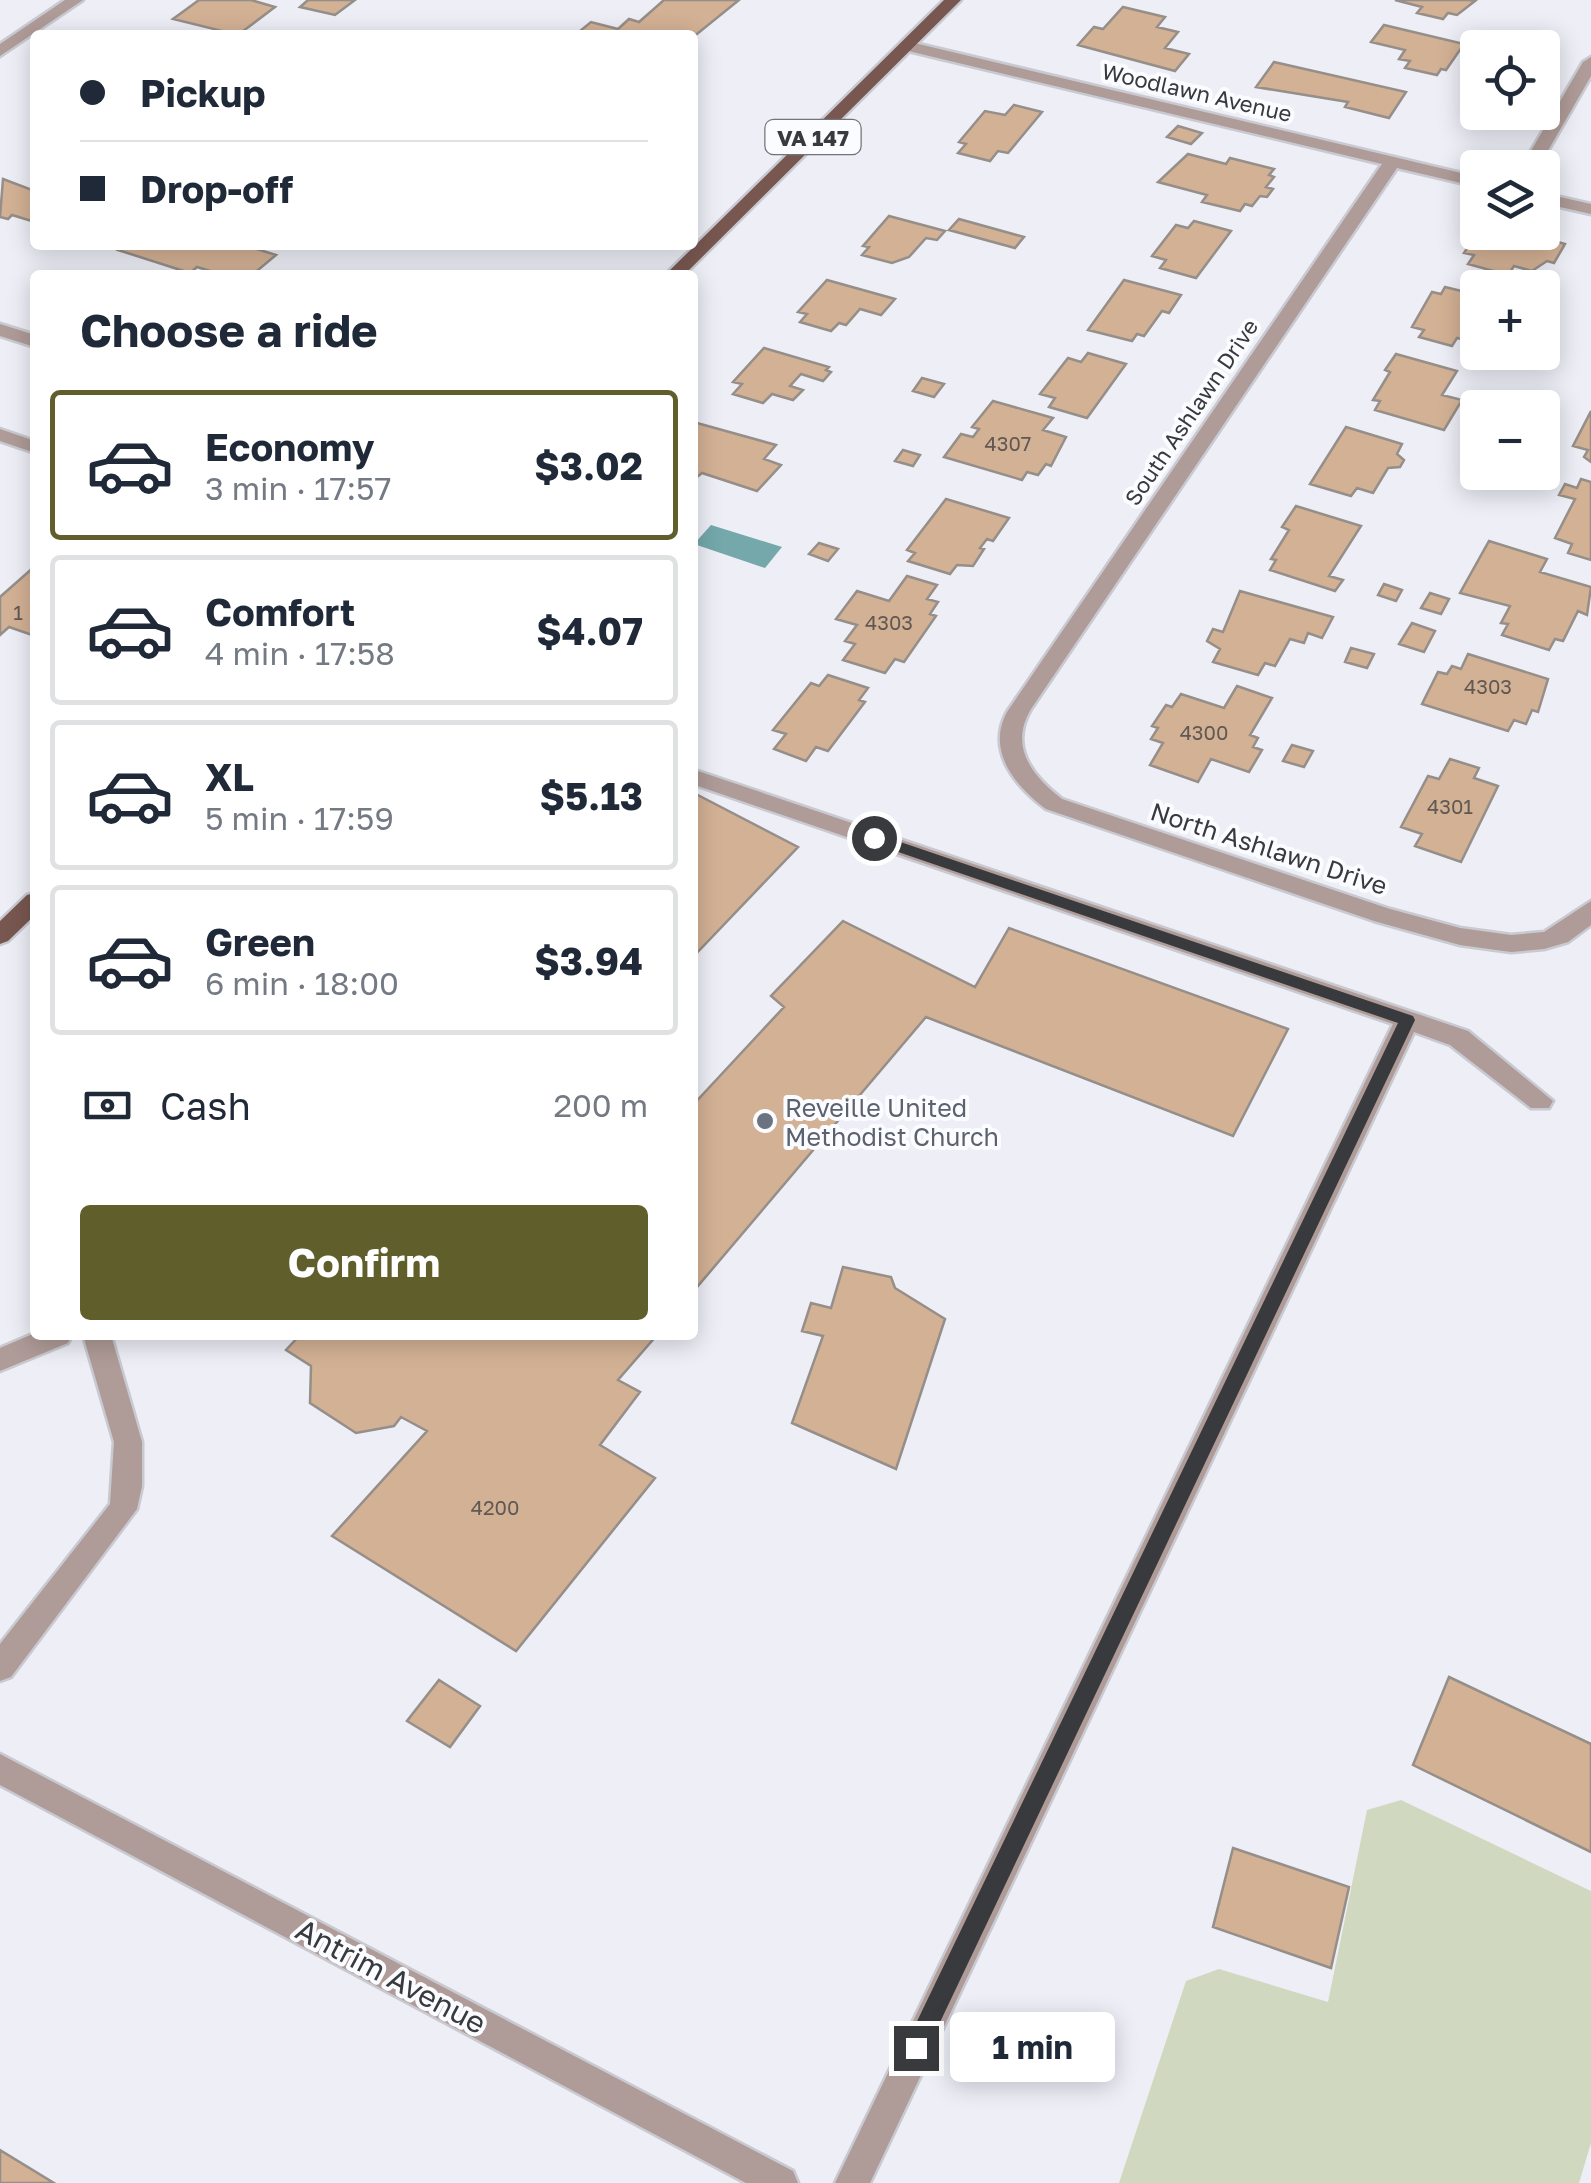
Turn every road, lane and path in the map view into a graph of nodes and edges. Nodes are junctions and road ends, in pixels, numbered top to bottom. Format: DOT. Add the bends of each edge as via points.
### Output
graph roads {
  1 [pos="75,0"];
  2 [pos="953,0"];
  3 [pos="32,30"];
  4 [pos="30,31"];
  5 [pos="906,46"];
  6 [pos="0,52"];
  7 [pos="1591,62"];
  8 [pos="1540,150"];
  9 [pos="1392,162"];
  10 [pos="1460,178"];
  11 [pos="1560,202"];
  12 [pos="1591,209"];
  13 [pos="679,270"];
  14 [pos="0,330"];
  15 [pos="30,339"];
  16 [pos="0,436"];
  17 [pos="30,445"];
  18 [pos="1032,691"];
  19 [pos="698,778"];
  20 [pos="30,906"];
  21 [pos="1591,908"];
  22 [pos="0,935"];
  23 [pos="1407,1020"];
  24 [pos="1540,1102"];
  25 [pos="46,1340"];
  26 [pos="99,1340"];
  27 [pos="0,1360"];
  28 [pos="0,1668"];
  29 [pos="0,1769"];
  30 [pos="781,2183"];
  31 [pos="852,2183"];
  1 -- 3 [label="street"];
  2 -- 5 [label="main road, VA 147"];
  4 -- 6 [label="street"];
  5 -- 9 [label="street, Woodlawn Avenue"];
  5 -- 13 [label="main road, VA 147"];
  7 -- 8 [label="street"];
  9 -- 10 [label="street, Woodlawn Avenue"];
  9 -- 18 [label="street, South Ashlawn Drive"];
  11 -- 12 [label="street"];
  14 -- 15 [label="street"];
  16 -- 17 [label="street"];
  18 -- 21 [label="street, North Ashlawn Drive" via="1010,728 1011,748 1030,788 1054,804 1353,906 1473,938 1548,939 1580,924"];
  19 -- 23 [label="street"];
  20 -- 22 [label="main road"];
  23 -- 24 [label="street" via="1458,1038"];
  23 -- 31 [label="street"];
  25 -- 27 [label="street"];
  26 -- 28 [label="street" via="132,1448 123,1509"];
  29 -- 30 [label="street, Antrim Avenue"];
}
